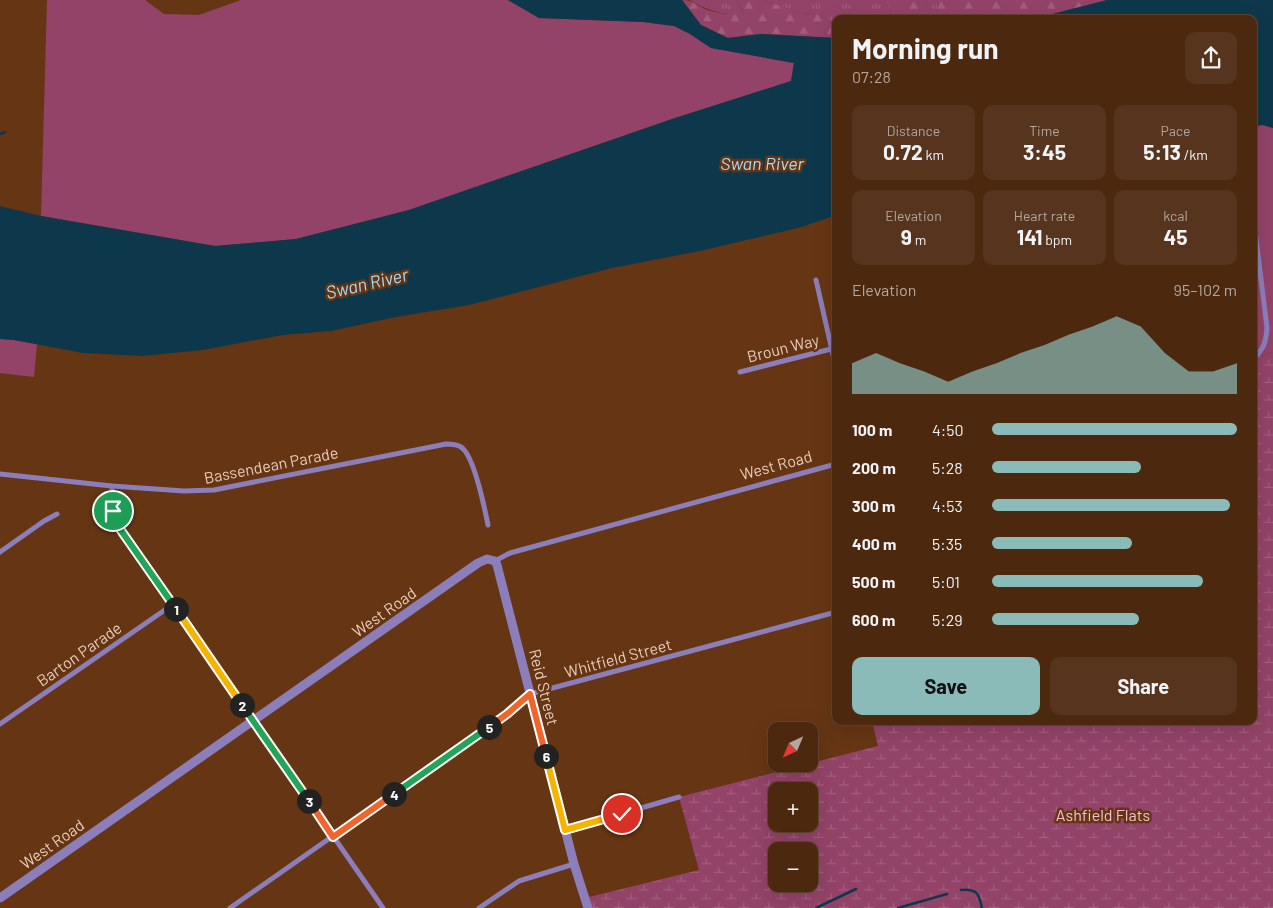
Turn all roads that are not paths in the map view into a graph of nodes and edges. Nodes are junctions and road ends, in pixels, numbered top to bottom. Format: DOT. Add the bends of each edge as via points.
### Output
graph roads {
  1 [pos="1257,246"];
  2 [pos="816,280"];
  3 [pos="832,349"];
  4 [pos="1257,355"];
  5 [pos="740,372"];
  6 [pos="832,465"];
  7 [pos="0,474"];
  8 [pos="112,486"];
  9 [pos="57,514"];
  10 [pos="488,526"];
  11 [pos="0,552"];
  12 [pos="495,561"];
  13 [pos="172,605"];
  14 [pos="832,613"];
  15 [pos="530,694"];
  16 [pos="253,721"];
  17 [pos="0,724"];
  18 [pos="679,797"];
  19 [pos="565,830"];
  20 [pos="333,837"];
  21 [pos="574,864"];
  22 [pos="0,898"];
  23 [pos="230,908"];
  24 [pos="383,908"];
  25 [pos="479,908"];
  26 [pos="588,908"];
  1 -- 4 [label="street" via="1267,328 1266,341"];
  2 -- 3 [label="street"];
  3 -- 5 [label="street, Broun Way"];
  6 -- 12 [label="street, West Road" via="510,553"];
  7 -- 8 [label="street, Bassendean Parade"];
  8 -- 10 [label="street, Bassendean Parade" via="214,490 454,444 469,457"];
  8 -- 13 [label="street" via="115,520"];
  9 -- 11 [label="street"];
  12 -- 15 [label="street, Reid Street"];
  12 -- 16 [label="street, West Road" via="487,559 478,563"];
  13 -- 16 [label="street"];
  13 -- 17 [label="street, Barton Parade"];
  14 -- 15 [label="street, Whitfield Street"];
  15 -- 19 [label="street, Reid Street"];
  15 -- 20 [label="street, Whitfield Street" via="507,714"];
  16 -- 20 [label="street"];
  16 -- 22 [label="street, West Road"];
  18 -- 19 [label="street"];
  19 -- 21 [label="street, Reid Street"];
  20 -- 23 [label="street, Whitfield Street"];
  20 -- 24 [label="street"];
  21 -- 25 [label="street" via="519,881"];
  21 -- 26 [label="street, Reid Street"];
}
